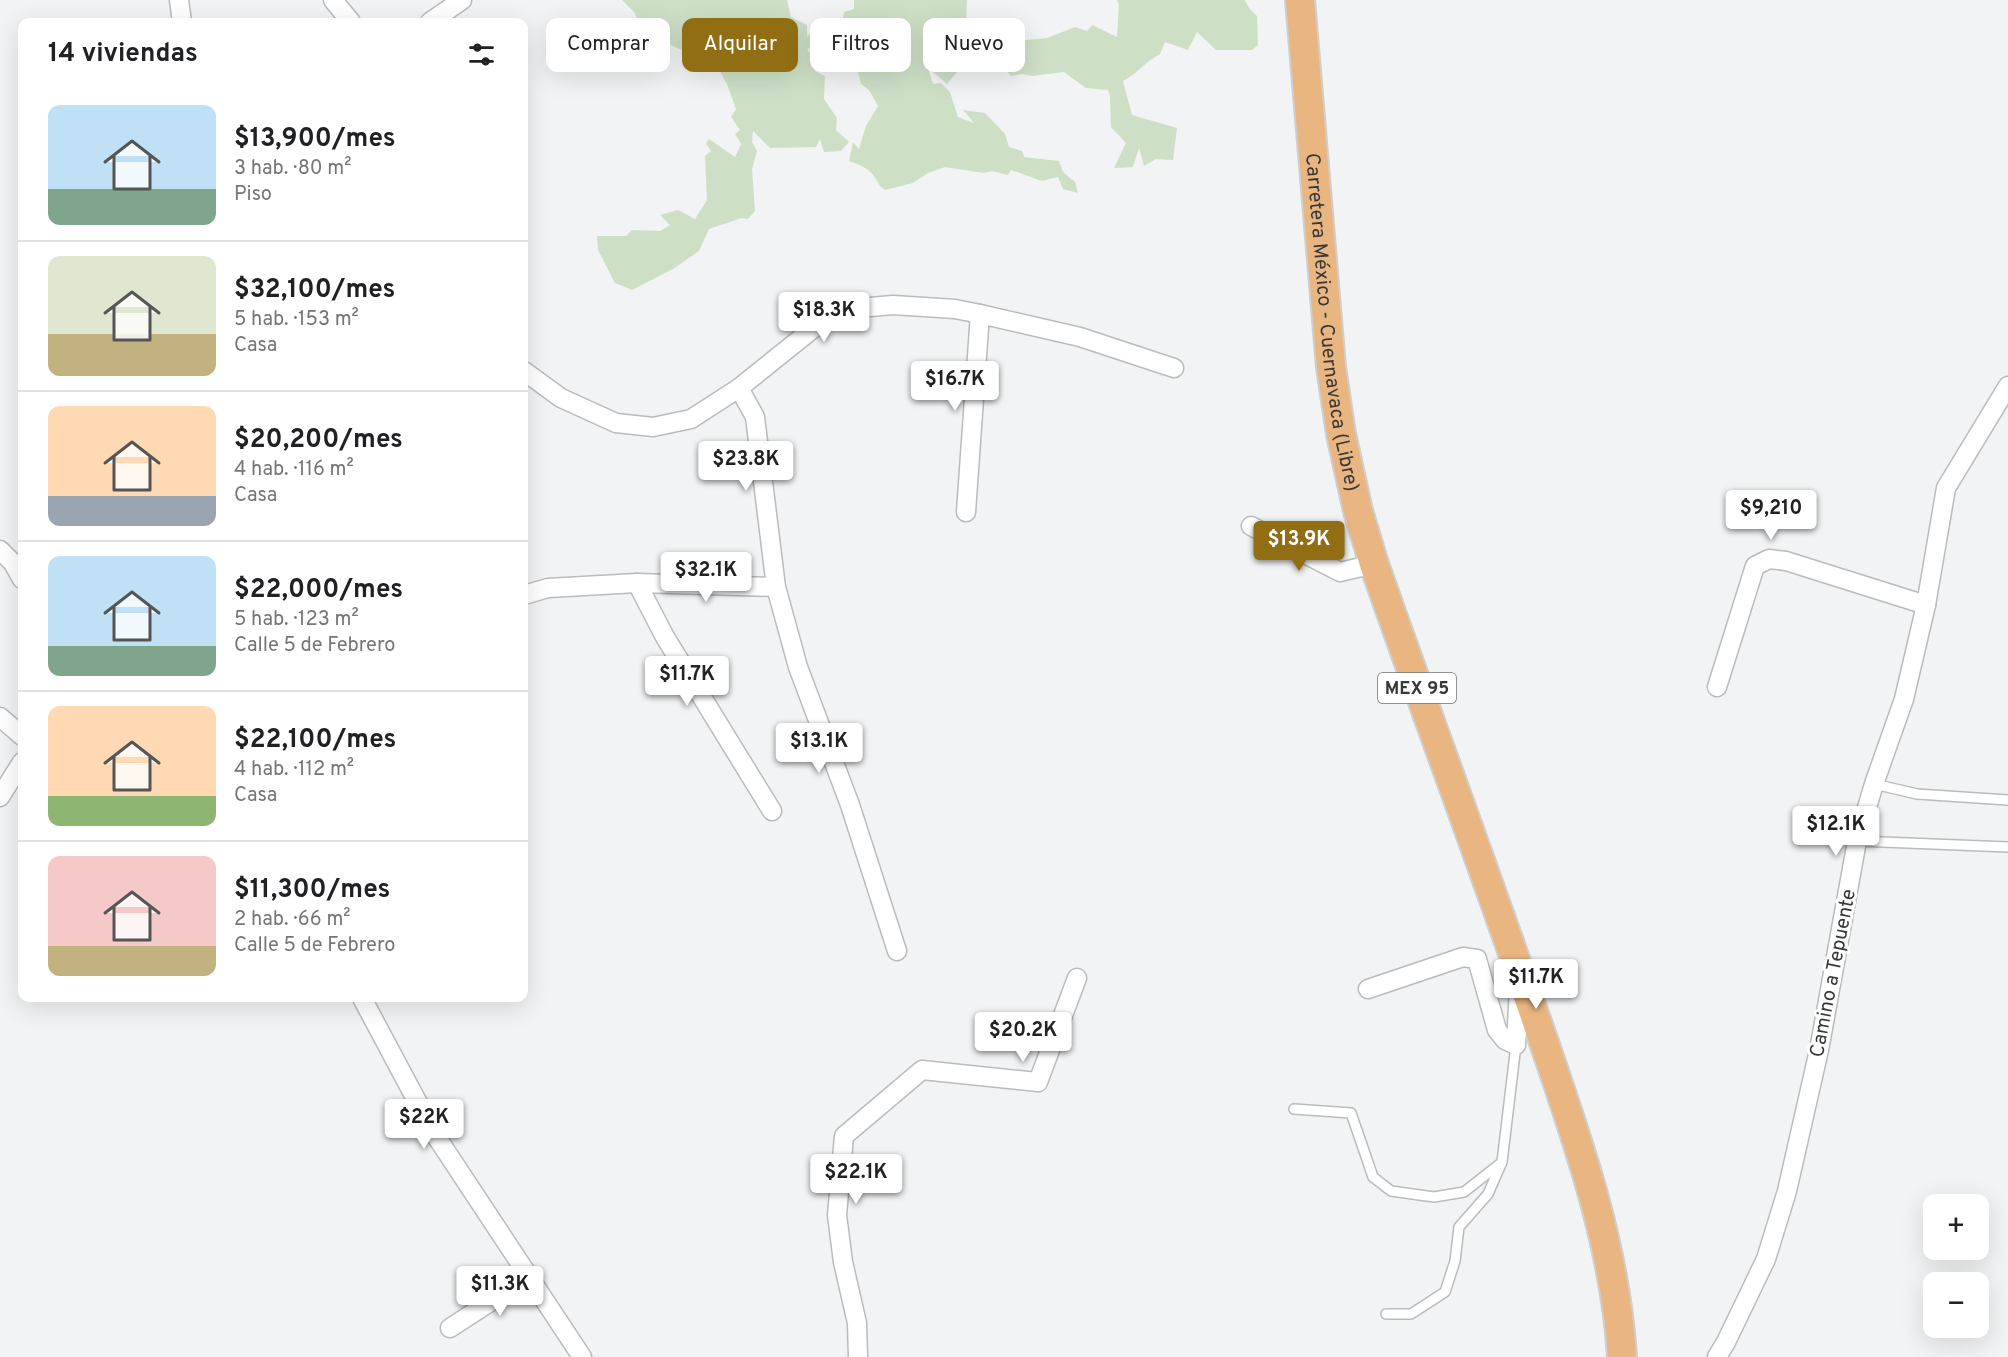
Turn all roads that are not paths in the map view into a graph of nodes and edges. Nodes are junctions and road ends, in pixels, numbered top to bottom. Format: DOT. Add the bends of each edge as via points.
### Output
graph roads {
  1 [pos="179,0"];
  2 [pos="333,0"];
  3 [pos="462,0"];
  4 [pos="1300,0"];
  5 [pos="181,18"];
  6 [pos="348,18"];
  7 [pos="436,18"];
  8 [pos="980,314"];
  9 [pos="1174,368"];
  10 [pos="528,374"];
  11 [pos="2008,386"];
  12 [pos="739,388"];
  13 [pos="966,512"];
  14 [pos="1251,526"];
  15 [pos="0,550"];
  16 [pos="12,563"];
  17 [pos="1374,564"];
  18 [pos="637,583"];
  19 [pos="776,587"];
  20 [pos="528,594"];
  21 [pos="1926,605"];
  22 [pos="1717,687"];
  23 [pos="0,717"];
  24 [pos="18,733"];
  25 [pos="18,768"];
  26 [pos="1874,783"];
  27 [pos="0,797"];
  28 [pos="2008,800"];
  29 [pos="772,811"];
  30 [pos="1857,841"];
  31 [pos="2008,847"];
  32 [pos="897,951"];
  33 [pos="1520,973"];
  34 [pos="1077,978"];
  35 [pos="1368,989"];
  36 [pos="364,1002"];
  37 [pos="1516,1045"];
  38 [pos="1294,1109"];
  39 [pos="1502,1162"];
  40 [pos="530,1276"];
  41 [pos="1386,1314"];
  42 [pos="450,1328"];
  43 [pos="582,1357"];
  44 [pos="858,1357"];
  45 [pos="1622,1357"];
  46 [pos="1717,1357"];
  1 -- 5 [label="street"];
  2 -- 6 [label="street"];
  3 -- 7 [label="street"];
  4 -- 17 [label="main road, Carretera México - Cuernavaca (Libre) / MEX 95" via="1331,368 1341,434"];
  8 -- 9 [label="street" via="1080,337"];
  8 -- 12 [label="street" via="893,305 848,309 825,319"];
  8 -- 13 [label="street"];
  10 -- 12 [label="street" via="561,398 616,423 653,427 691,419"];
  11 -- 21 [label="street, Camino a Tepuente" via="1946,489"];
  12 -- 19 [label="street" via="755,417"];
  14 -- 17 [label="street" via="1340,572"];
  15 -- 16 [label="street"];
  17 -- 33 [label="main road, Carretera México - Cuernavaca (Libre) / MEX 95"];
  18 -- 19 [label="street"];
  18 -- 20 [label="street" via="548,588"];
  18 -- 29 [label="street" via="665,637"];
  19 -- 32 [label="street" via="798,667 850,805"];
  21 -- 22 [label="street" via="1770,559 1755,566"];
  21 -- 26 [label="street, Camino a Tepuente" via="1904,699"];
  23 -- 24 [label="street"];
  25 -- 27 [label="street"];
  26 -- 28 [label="lane" via="1917,794"];
  26 -- 30 [label="street, Camino a Tepuente"];
  30 -- 31 [label="lane"];
  30 -- 46 [label="street, Camino a Tepuente" via="1819,1050 1787,1191 1766,1259"];
  33 -- 37 [label="street"];
  33 -- 45 [label="main road, Carretera México - Cuernavaca (Libre) / MEX 95" via="1579,1145 1602,1227 1616,1295"];
  34 -- 44 [label="street" via="1038,1082 922,1071 844,1136 837,1215"];
  35 -- 37 [label="street" via="1463,957 1477,959 1497,1030"];
  36 -- 40 [label="street" via="434,1133"];
  37 -- 39 [label="lane"];
  38 -- 39 [label="lane" via="1351,1113 1373,1177 1391,1191 1434,1197 1464,1192"];
  39 -- 41 [label="lane" via="1488,1194 1459,1227 1455,1261 1445,1292 1411,1314"];
  40 -- 42 [label="street"];
  40 -- 43 [label="street"];
}
